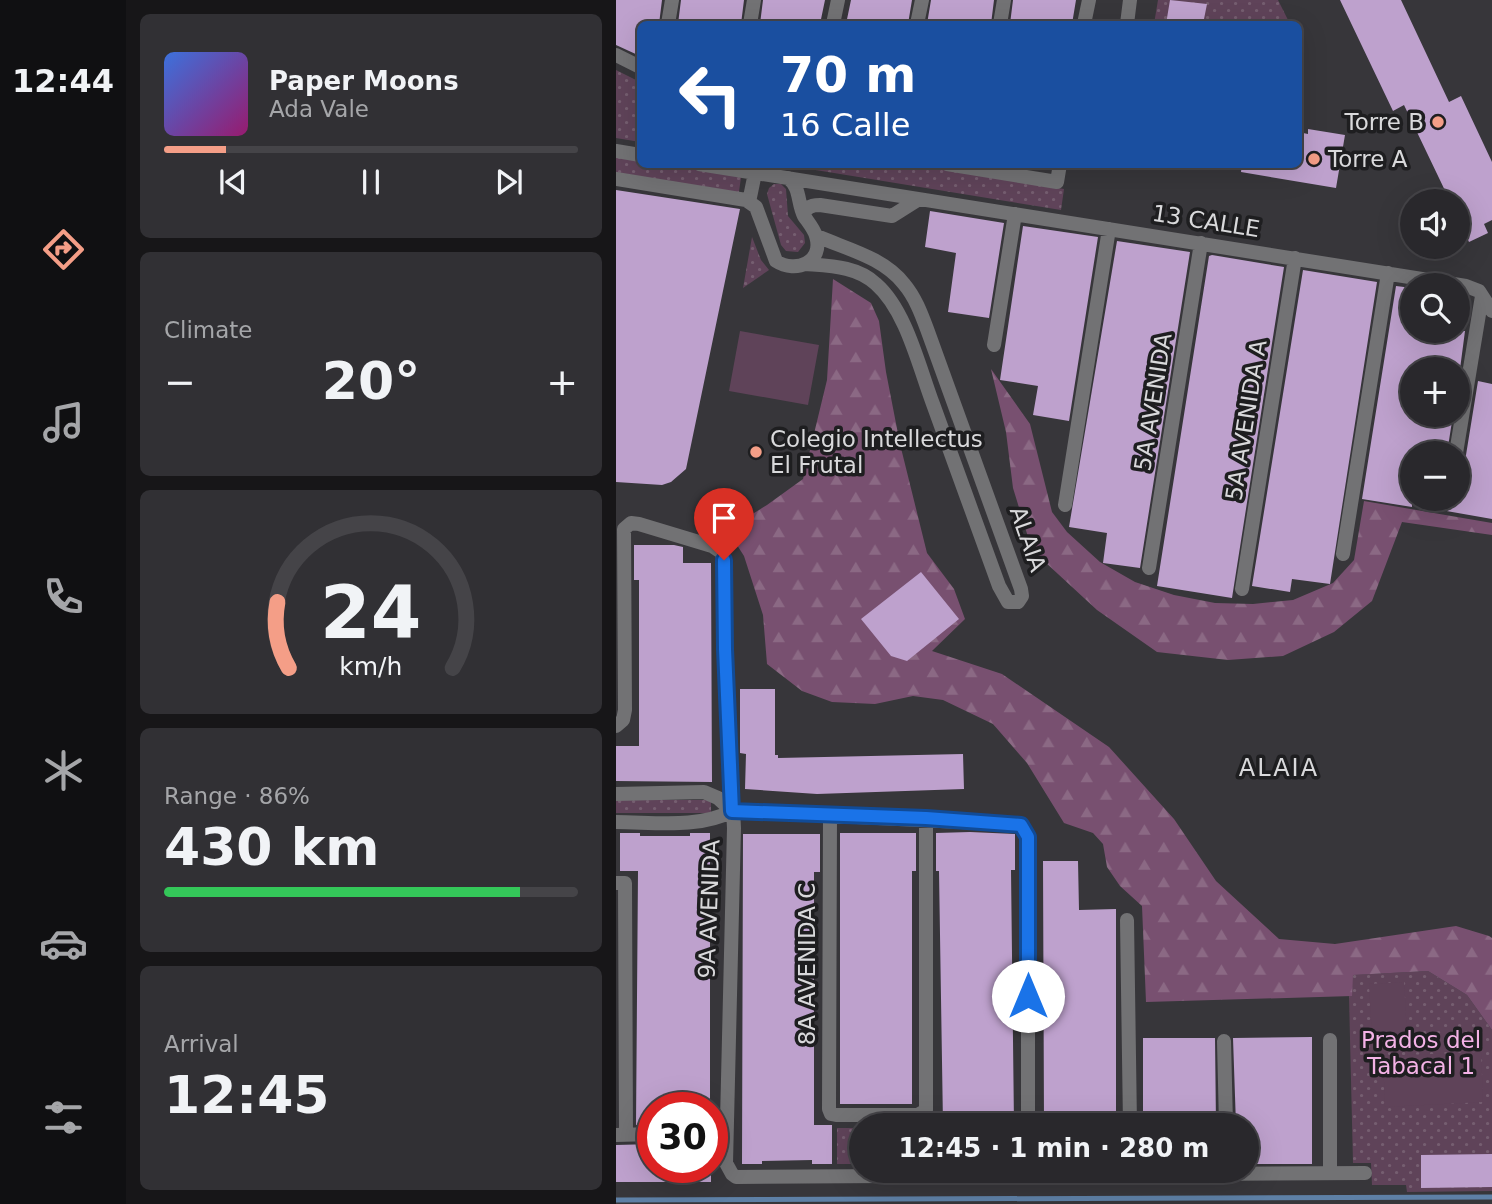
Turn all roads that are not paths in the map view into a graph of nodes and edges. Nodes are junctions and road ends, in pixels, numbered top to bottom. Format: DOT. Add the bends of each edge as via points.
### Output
graph roads {
  1 [pos="673,0"];
  2 [pos="754,0"];
  3 [pos="838,0"];
  4 [pos="922,0"];
  5 [pos="1004,0"];
  6 [pos="1088,0"];
  7 [pos="1130,0"];
  8 [pos="669,21"];
  9 [pos="750,21"];
  10 [pos="834,21"];
  11 [pos="918,21"];
  12 [pos="1000,21"];
  13 [pos="1084,21"];
  14 [pos="1127,21"];
  15 [pos="616,55"];
  16 [pos="637,65"];
  17 [pos="616,151"];
  18 [pos="637,154"];
  19 [pos="724,168"];
  20 [pos="979,168"];
  21 [pos="1059,168"];
  22 [pos="755,173"];
  23 [pos="788,178"];
  24 [pos="616,179"];
  25 [pos="919,199"];
  26 [pos="749,202"];
  27 [pos="1015,214"];
  28 [pos="804,216"];
  29 [pos="1110,229"];
  30 [pos="817,236"];
  31 [pos="1201,243"];
  32 [pos="1295,258"];
  33 [pos="805,264"];
  34 [pos="1388,274"];
  35 [pos="1482,296"];
  36 [pos="1492,311"];
  37 [pos="994,345"];
  38 [pos="1458,441"];
  39 [pos="1065,505"];
  40 [pos="1343,554"];
  41 [pos="1149,569"];
  42 [pos="1242,589"];
  43 [pos="618,725"];
  44 [pos="616,794"];
  45 [pos="732,811"];
  46 [pos="830,815"];
  47 [pos="926,818"];
  48 [pos="616,822"];
  49 [pos="620,883"];
  50 [pos="1127,920"];
  51 [pos="1330,1040"];
  52 [pos="1224,1041"];
  53 [pos="721,1092"];
  54 [pos="1028,1113"];
  55 [pos="1130,1113"];
  56 [pos="1226,1113"];
  57 [pos="621,1135"];
  58 [pos="728,1167"];
  59 [pos="1259,1172"];
  60 [pos="1330,1173"];
  61 [pos="1365,1173"];
  62 [pos="849,1176"];
  1 -- 8 [label="street"];
  2 -- 9 [label="street"];
  3 -- 10 [label="street"];
  4 -- 11 [label="street"];
  5 -- 12 [label="street"];
  6 -- 13 [label="street"];
  7 -- 14 [label="street"];
  15 -- 16 [label="street"];
  17 -- 18 [label="street"];
  19 -- 22 [label="street, 13 CALLE"];
  20 -- 21 [label="street" via="1057,182"];
  22 -- 23 [label="street, 13 CALLE"];
  22 -- 26 [label="street"];
  23 -- 25 [label="street, 13 CALLE"];
  23 -- 28 [label="street" via="797,189"];
  24 -- 26 [label="street"];
  25 -- 27 [label="street, 13 CALLE"];
  25 -- 28 [label="street" via="892,216 820,205 810,206"];
  26 -- 33 [label="street" via="756,207 776,261 791,267"];
  27 -- 29 [label="street, 13 CALLE"];
  27 -- 37 [label="street"];
  28 -- 30 [label="street"];
  29 -- 31 [label="street, 13 CALLE"];
  29 -- 39 [label="street"];
  30 -- 33 [label="street" via="815,251"];
  30 -- 33 [label="street, ALAIA" via="890,270 904,282 918,307 1021,589 1018,602 1008,603 999,586 893,304 875,282 859,273"];
  31 -- 32 [label="street, 13 CALLE"];
  31 -- 41 [label="street, 5A AVENIDA"];
  32 -- 34 [label="street, 13 CALLE"];
  32 -- 42 [label="street, 5A AVENIDA A"];
  34 -- 35 [label="street, 13 CALLE" via="1466,286"];
  34 -- 40 [label="street"];
  35 -- 36 [label="street"];
  35 -- 38 [label="street"];
  43 -- 45 [label="street, 9A AVENIDA" via="625,710 624,529 631,523 649,526 712,545 724,560"];
  44 -- 45 [label="street" via="704,792"];
  45 -- 46 [label="street"];
  45 -- 48 [label="street" via="704,821"];
  45 -- 53 [label="street, 9A AVENIDA"];
  46 -- 47 [label="street"];
  46 -- 47 [label="street, 8A AVENIDA C" via="831,1114 918,1115 926,1108"];
  47 -- 54 [label="street" via="1021,825 1028,837"];
  49 -- 57 [label="street"];
  50 -- 55 [label="street"];
  51 -- 60 [label="street"];
  52 -- 56 [label="street"];
  58 -- 62 [label="street, 9A AVENIDA" via="742,1178"];
  59 -- 60 [label="street"];
  60 -- 61 [label="street"];
}
